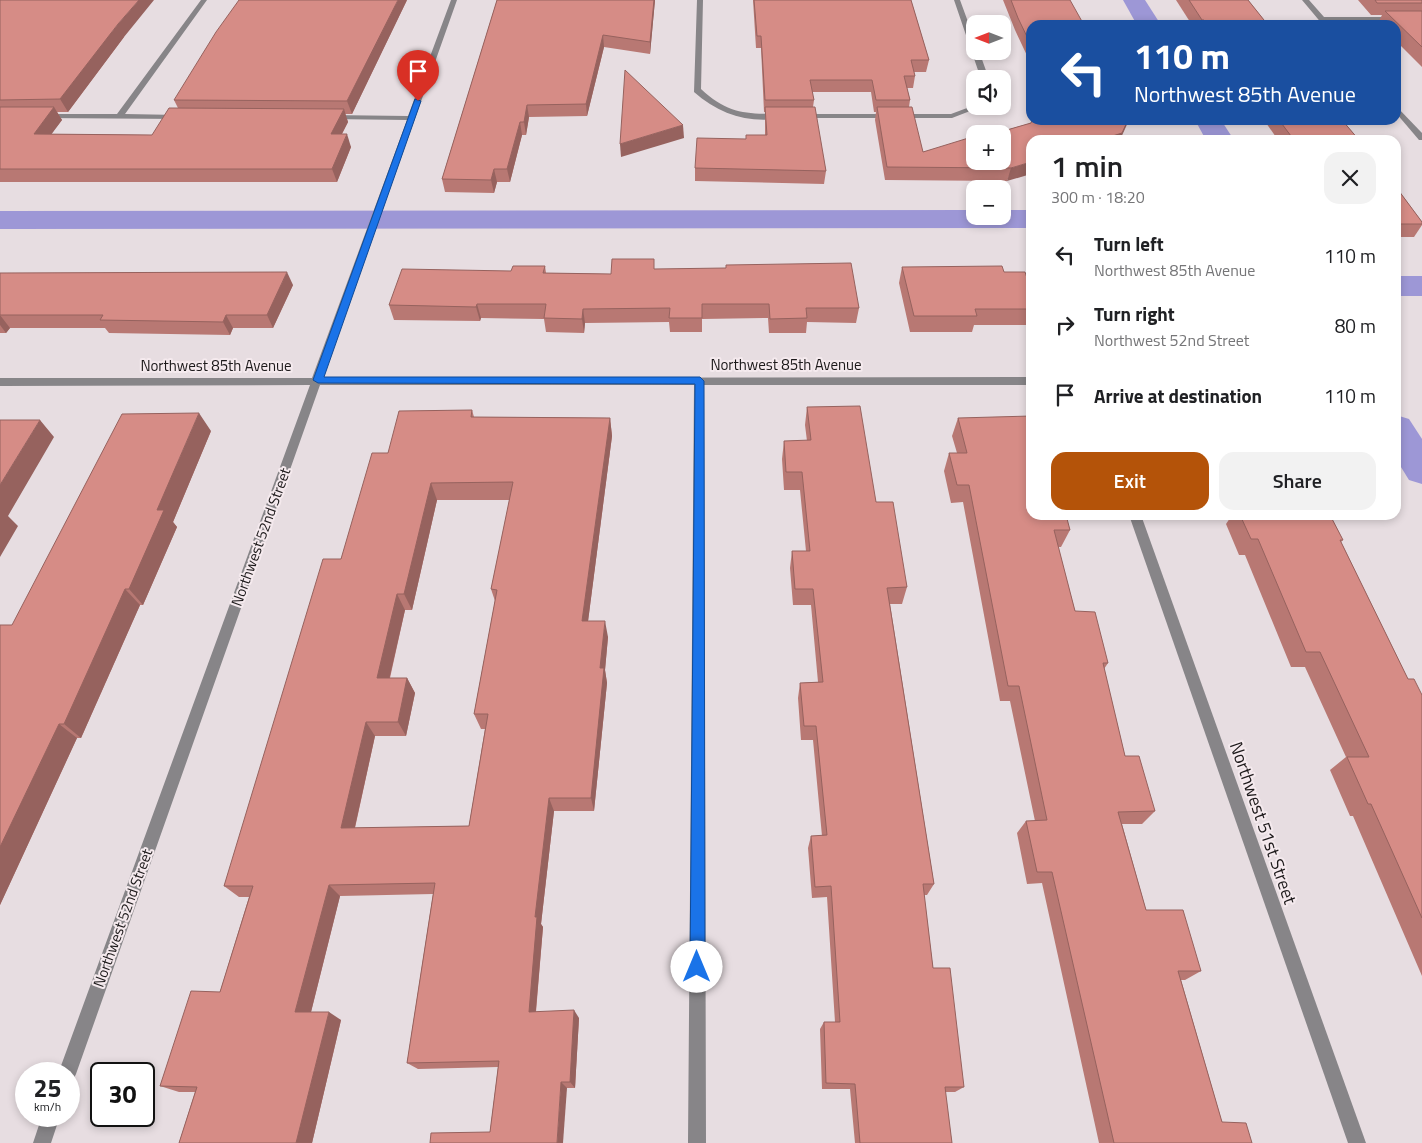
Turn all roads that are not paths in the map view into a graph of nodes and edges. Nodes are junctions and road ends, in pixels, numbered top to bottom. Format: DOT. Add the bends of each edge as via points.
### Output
graph roads {
  1 [pos="204,0"];
  2 [pos="454,0"];
  3 [pos="700,0"];
  4 [pos="957,0"];
  5 [pos="1305,0"];
  6 [pos="1422,19"];
  7 [pos="1322,20"];
  8 [pos="1389,20"];
  9 [pos="982,70"];
  10 [pos="966,111"];
  11 [pos="1401,114"];
  12 [pos="30,116"];
  13 [pos="119,116"];
  14 [pos="786,116"];
  15 [pos="796,116"];
  16 [pos="187,117"];
  17 [pos="324,117"];
  18 [pos="412,118"];
  19 [pos="1422,138"];
  20 [pos="318,380"];
  21 [pos="700,381"];
  22 [pos="1026,381"];
  23 [pos="0,382"];
  24 [pos="1137,520"];
  25 [pos="71,1062"];
  26 [pos="47,1127"];
  27 [pos="42,1143"];
  28 [pos="697,1143"];
  29 [pos="1357,1143"];
  1 -- 13 [label="street"];
  2 -- 18 [label="street, Northwest 52nd Street"];
  3 -- 14 [label="street" via="697,90 712,105 737,116"];
  4 -- 9 [label="street"];
  5 -- 7 [label="street"];
  6 -- 8 [label="street"];
  10 -- 15 [label="street" via="952,116"];
  11 -- 19 [label="street"];
  12 -- 13 [label="street"];
  13 -- 16 [label="street"];
  17 -- 18 [label="street"];
  18 -- 20 [label="street, Northwest 52nd Street"];
  20 -- 21 [label="street, Northwest 85th Avenue"];
  20 -- 23 [label="street, Northwest 85th Avenue"];
  20 -- 25 [label="street, Northwest 52nd Street"];
  21 -- 22 [label="street, Northwest 85th Avenue"];
  21 -- 28 [label="street"];
  24 -- 29 [label="street, Northwest 51st Street"];
  26 -- 27 [label="street"];
}
